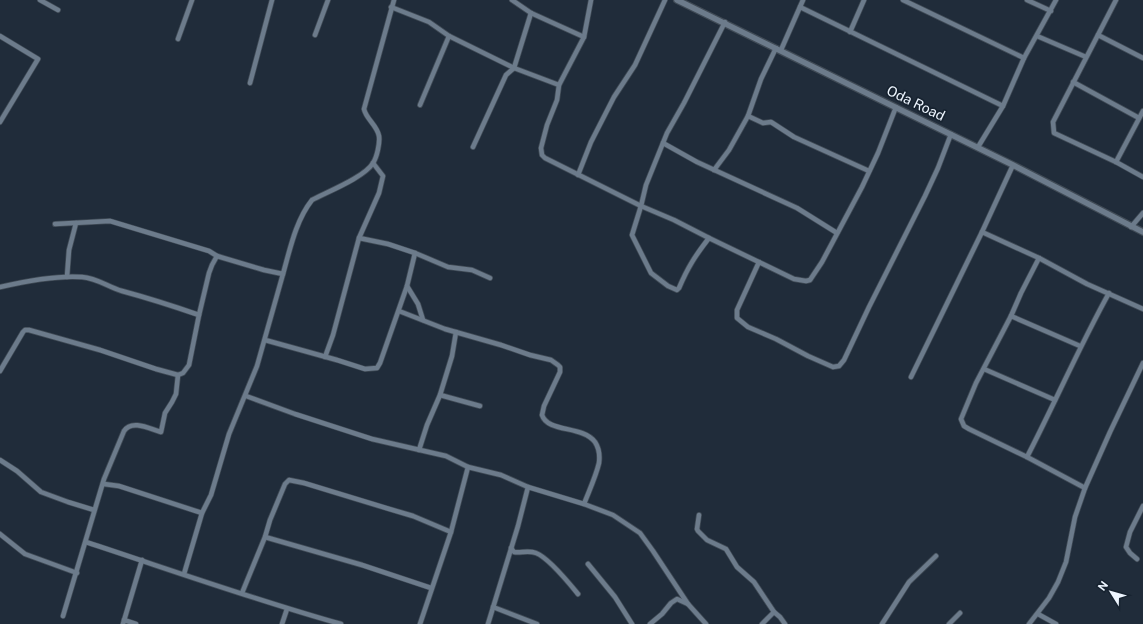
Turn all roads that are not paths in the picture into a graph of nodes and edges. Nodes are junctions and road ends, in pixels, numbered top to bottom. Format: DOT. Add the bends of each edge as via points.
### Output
graph roads {
  1 [pos="40,0"];
  2 [pos="192,0"];
  3 [pos="272,0"];
  4 [pos="328,0"];
  5 [pos="394,0"];
  6 [pos="512,0"];
  7 [pos="591,0"];
  8 [pos="665,0"];
  9 [pos="677,0"];
  10 [pos="803,0"];
  11 [pos="864,0"];
  12 [pos="904,0"];
  13 [pos="1027,0"];
  14 [pos="1056,0"];
  15 [pos="1116,0"];
  16 [pos="391,7"];
  17 [pos="800,7"];
  18 [pos="58,10"];
  19 [pos="1051,11"];
  20 [pos="531,13"];
  21 [pos="725,22"];
  22 [pos="850,32"];
  23 [pos="314,35"];
  24 [pos="1098,35"];
  25 [pos="0,36"];
  26 [pos="449,36"];
  27 [pos="1037,36"];
  28 [pos="584,37"];
  29 [pos="178,39"];
  30 [pos="779,49"];
  31 [pos="1024,58"];
  32 [pos="1086,58"];
  33 [pos="1143,58"];
  34 [pos="514,68"];
  35 [pos="1073,82"];
  36 [pos="250,83"];
  37 [pos="559,85"];
  38 [pos="420,105"];
  39 [pos="1003,106"];
  40 [pos="896,107"];
  41 [pos="1143,111"];
  42 [pos="748,116"];
  43 [pos="1139,118"];
  44 [pos="0,122"];
  45 [pos="951,134"];
  46 [pos="663,143"];
  47 [pos="473,147"];
  48 [pos="978,147"];
  49 [pos="1116,162"];
  50 [pos="374,163"];
  51 [pos="1014,164"];
  52 [pos="714,170"];
  53 [pos="869,171"];
  54 [pos="578,174"];
  55 [pos="1143,178"];
  56 [pos="641,206"];
  57 [pos="1143,213"];
  58 [pos="76,223"];
  59 [pos="55,224"];
  60 [pos="1131,227"];
  61 [pos="982,232"];
  62 [pos="1143,232"];
  63 [pos="837,233"];
  64 [pos="359,238"];
  65 [pos="709,238"];
  66 [pos="415,253"];
  67 [pos="217,256"];
  68 [pos="1039,258"];
  69 [pos="759,262"];
  70 [pos="284,274"];
  71 [pos="67,277"];
  72 [pos="490,278"];
  73 [pos="408,286"];
  74 [pos="0,287"];
  75 [pos="1109,294"];
  76 [pos="1143,309"];
  77 [pos="399,311"];
  78 [pos="199,315"];
  79 [pos="1011,316"];
  80 [pos="423,320"];
  81 [pos="456,332"];
  82 [pos="265,340"];
  83 [pos="1080,346"];
  84 [pos="325,357"];
  85 [pos="1143,364"];
  86 [pos="984,369"];
  87 [pos="0,371"];
  88 [pos="178,375"];
  89 [pos="911,377"];
  90 [pos="440,395"];
  91 [pos="246,396"];
  92 [pos="1055,400"];
  93 [pos="480,406"];
  94 [pos="419,450"];
  95 [pos="1027,457"];
  96 [pos="0,460"];
  97 [pos="468,467"];
  98 [pos="104,484"];
  99 [pos="528,487"];
  100 [pos="1085,488"];
  101 [pos="584,504"];
  102 [pos="1143,506"];
  103 [pos="94,510"];
  104 [pos="202,513"];
  105 [pos="699,515"];
  106 [pos="451,532"];
  107 [pos="0,534"];
  108 [pos="265,537"];
  109 [pos="86,542"];
  110 [pos="511,548"];
  111 [pos="936,556"];
  112 [pos="1137,559"];
  113 [pos="142,560"];
  114 [pos="588,564"];
  115 [pos="77,572"];
  116 [pos="184,574"];
  117 [pos="431,588"];
  118 [pos="242,593"];
  119 [pos="578,594"];
  120 [pos="688,604"];
  121 [pos="493,607"];
  122 [pos="287,609"];
  123 [pos="774,612"];
  124 [pos="960,613"];
  125 [pos="1038,614"];
  126 [pos="63,616"];
  127 [pos="123,622"];
  128 [pos="136,624"];
  129 [pos="282,624"];
  130 [pos="341,624"];
  131 [pos="420,624"];
  132 [pos="488,624"];
  133 [pos="537,624"];
  134 [pos="632,624"];
  135 [pos="650,624"];
  136 [pos="706,624"];
  137 [pos="762,624"];
  138 [pos="785,624"];
  139 [pos="882,624"];
  140 [pos="949,624"];
  141 [pos="1029,624"];
  142 [pos="1056,624"];
  1 -- 18 [label="street"];
  2 -- 29 [label="street"];
  3 -- 36 [label="street"];
  4 -- 23 [label="street"];
  5 -- 16 [label="street"];
  6 -- 20 [label="street"];
  7 -- 28 [label="street"];
  8 -- 54 [label="street" via="635,66 614,96 591,142"];
  9 -- 21 [label="street, Oda Road"];
  10 -- 17 [label="street"];
  11 -- 22 [label="street"];
  12 -- 31 [label="street"];
  13 -- 19 [label="street"];
  14 -- 19 [label="street"];
  15 -- 24 [label="street"];
  16 -- 26 [label="street" via="429,22"];
  16 -- 50 [label="street" via="364,109 378,135"];
  17 -- 22 [label="street"];
  17 -- 30 [label="street"];
  19 -- 27 [label="street"];
  20 -- 28 [label="street"];
  20 -- 34 [label="street"];
  21 -- 30 [label="street, Oda Road"];
  21 -- 46 [label="street"];
  22 -- 39 [label="street"];
  24 -- 32 [label="street"];
  24 -- 33 [label="street"];
  25 -- 44 [label="street" via="38,59"];
  26 -- 34 [label="street"];
  26 -- 38 [label="street"];
  27 -- 31 [label="street"];
  27 -- 32 [label="street"];
  28 -- 37 [label="street"];
  30 -- 40 [label="street, Oda Road"];
  30 -- 42 [label="street" via="761,79"];
  31 -- 39 [label="street"];
  32 -- 35 [label="street"];
  34 -- 37 [label="street"];
  34 -- 47 [label="street" via="506,75"];
  35 -- 43 [label="street"];
  35 -- 49 [label="street" via="1053,122 1054,133"];
  37 -- 54 [label="street" via="541,152 544,158"];
  39 -- 48 [label="street"];
  40 -- 45 [label="street, Oda Road"];
  40 -- 53 [label="street"];
  41 -- 43 [label="street"];
  42 -- 52 [label="street" via="729,150"];
  42 -- 53 [label="street" via="763,123 771,122 794,137"];
  43 -- 49 [label="street"];
  45 -- 48 [label="street, Oda Road"];
  45 -- 69 [label="street" via="925,196 839,366 833,367 808,356 748,327 737,318 737,310"];
  46 -- 52 [label="street"];
  46 -- 56 [label="street" via="646,185"];
  48 -- 51 [label="street, Oda Road"];
  49 -- 55 [label="street"];
  50 -- 64 [label="street" via="383,176 379,193"];
  50 -- 70 [label="street" via="366,172 312,200 306,207"];
  51 -- 60 [label="street, Oda Road"];
  51 -- 61 [label="street"];
  52 -- 63 [label="street" via="797,208"];
  53 -- 63 [label="street"];
  54 -- 56 [label="street"];
  56 -- 65 [label="street"];
  56 -- 65 [label="street" via="633,232 634,239 651,273 677,290 694,258"];
  57 -- 60 [label="street"];
  58 -- 59 [label="street"];
  58 -- 67 [label="street" via="110,221 209,251"];
  58 -- 71 [label="street" via="69,250"];
  60 -- 62 [label="street, Oda Road"];
  61 -- 68 [label="street"];
  61 -- 89 [label="street"];
  63 -- 69 [label="street" via="810,280 794,279"];
  64 -- 66 [label="street"];
  64 -- 84 [label="street"];
  65 -- 69 [label="street"];
  66 -- 72 [label="street" via="448,267 472,270"];
  66 -- 73 [label="street"];
  67 -- 70 [label="street"];
  67 -- 78 [label="street" via="209,273"];
  68 -- 75 [label="street"];
  68 -- 79 [label="street"];
  70 -- 82 [label="street"];
  71 -- 74 [label="street" via="39,279"];
  71 -- 78 [label="street" via="96,279 122,291"];
  73 -- 77 [label="street"];
  73 -- 80 [label="street"];
  75 -- 76 [label="street"];
  75 -- 83 [label="street"];
  77 -- 80 [label="street"];
  77 -- 84 [label="street" via="377,368 364,369"];
  78 -- 88 [label="street" via="189,364 183,374"];
  79 -- 83 [label="street"];
  79 -- 86 [label="street"];
  80 -- 81 [label="street"];
  81 -- 90 [label="street" via="452,356"];
  81 -- 101 [label="street" via="547,358 560,367 542,415 546,422 552,425 588,434 599,450 599,463"];
  82 -- 84 [label="street"];
  82 -- 91 [label="street"];
  83 -- 92 [label="street"];
  85 -- 100 [label="street"];
  86 -- 92 [label="street"];
  86 -- 95 [label="street" via="962,419 964,426"];
  87 -- 88 [label="street" via="23,332 29,330"];
  88 -- 98 [label="street" via="176,394 165,412 161,432 133,425 126,427"];
  90 -- 93 [label="street"];
  90 -- 94 [label="street"];
  91 -- 94 [label="street" via="372,439"];
  91 -- 104 [label="street" via="229,434 211,495"];
  92 -- 95 [label="street"];
  94 -- 97 [label="street" via="446,456"];
  95 -- 100 [label="street"];
  96 -- 103 [label="street" via="18,471 41,492"];
  97 -- 99 [label="street" via="501,475"];
  97 -- 106 [label="street"];
  98 -- 103 [label="street"];
  98 -- 104 [label="street" via="118,486"];
  99 -- 101 [label="street"];
  99 -- 110 [label="street"];
  100 -- 125 [label="street" via="1074,517 1066,562 1058,582"];
  101 -- 120 [label="street" via="613,515 640,533"];
  102 -- 112 [label="street" via="1130,532 1126,547"];
  103 -- 109 [label="street"];
  104 -- 116 [label="street"];
  105 -- 123 [label="street" via="698,532 707,540 726,549 737,567 754,582"];
  106 -- 108 [label="street" via="413,516 289,480 285,484"];
  106 -- 117 [label="street"];
  107 -- 115 [label="street" via="25,554"];
  108 -- 117 [label="street"];
  108 -- 118 [label="street"];
  109 -- 113 [label="street"];
  109 -- 115 [label="street"];
  110 -- 119 [label="street" via="514,552 536,553 541,556 561,573"];
  110 -- 121 [label="street"];
  111 -- 139 [label="street" via="909,582"];
  113 -- 116 [label="street"];
  113 -- 127 [label="street"];
  114 -- 134 [label="street" via="615,596"];
  115 -- 126 [label="street"];
  116 -- 118 [label="street"];
  117 -- 131 [label="street"];
  118 -- 122 [label="street"];
  120 -- 135 [label="street" via="677,599"];
  120 -- 136 [label="street"];
  121 -- 132 [label="street"];
  121 -- 133 [label="street"];
  122 -- 129 [label="street"];
  122 -- 130 [label="street"];
  123 -- 137 [label="street"];
  123 -- 138 [label="street"];
  124 -- 140 [label="street"];
  125 -- 141 [label="street"];
  125 -- 142 [label="street"];
  127 -- 128 [label="street"];
}
